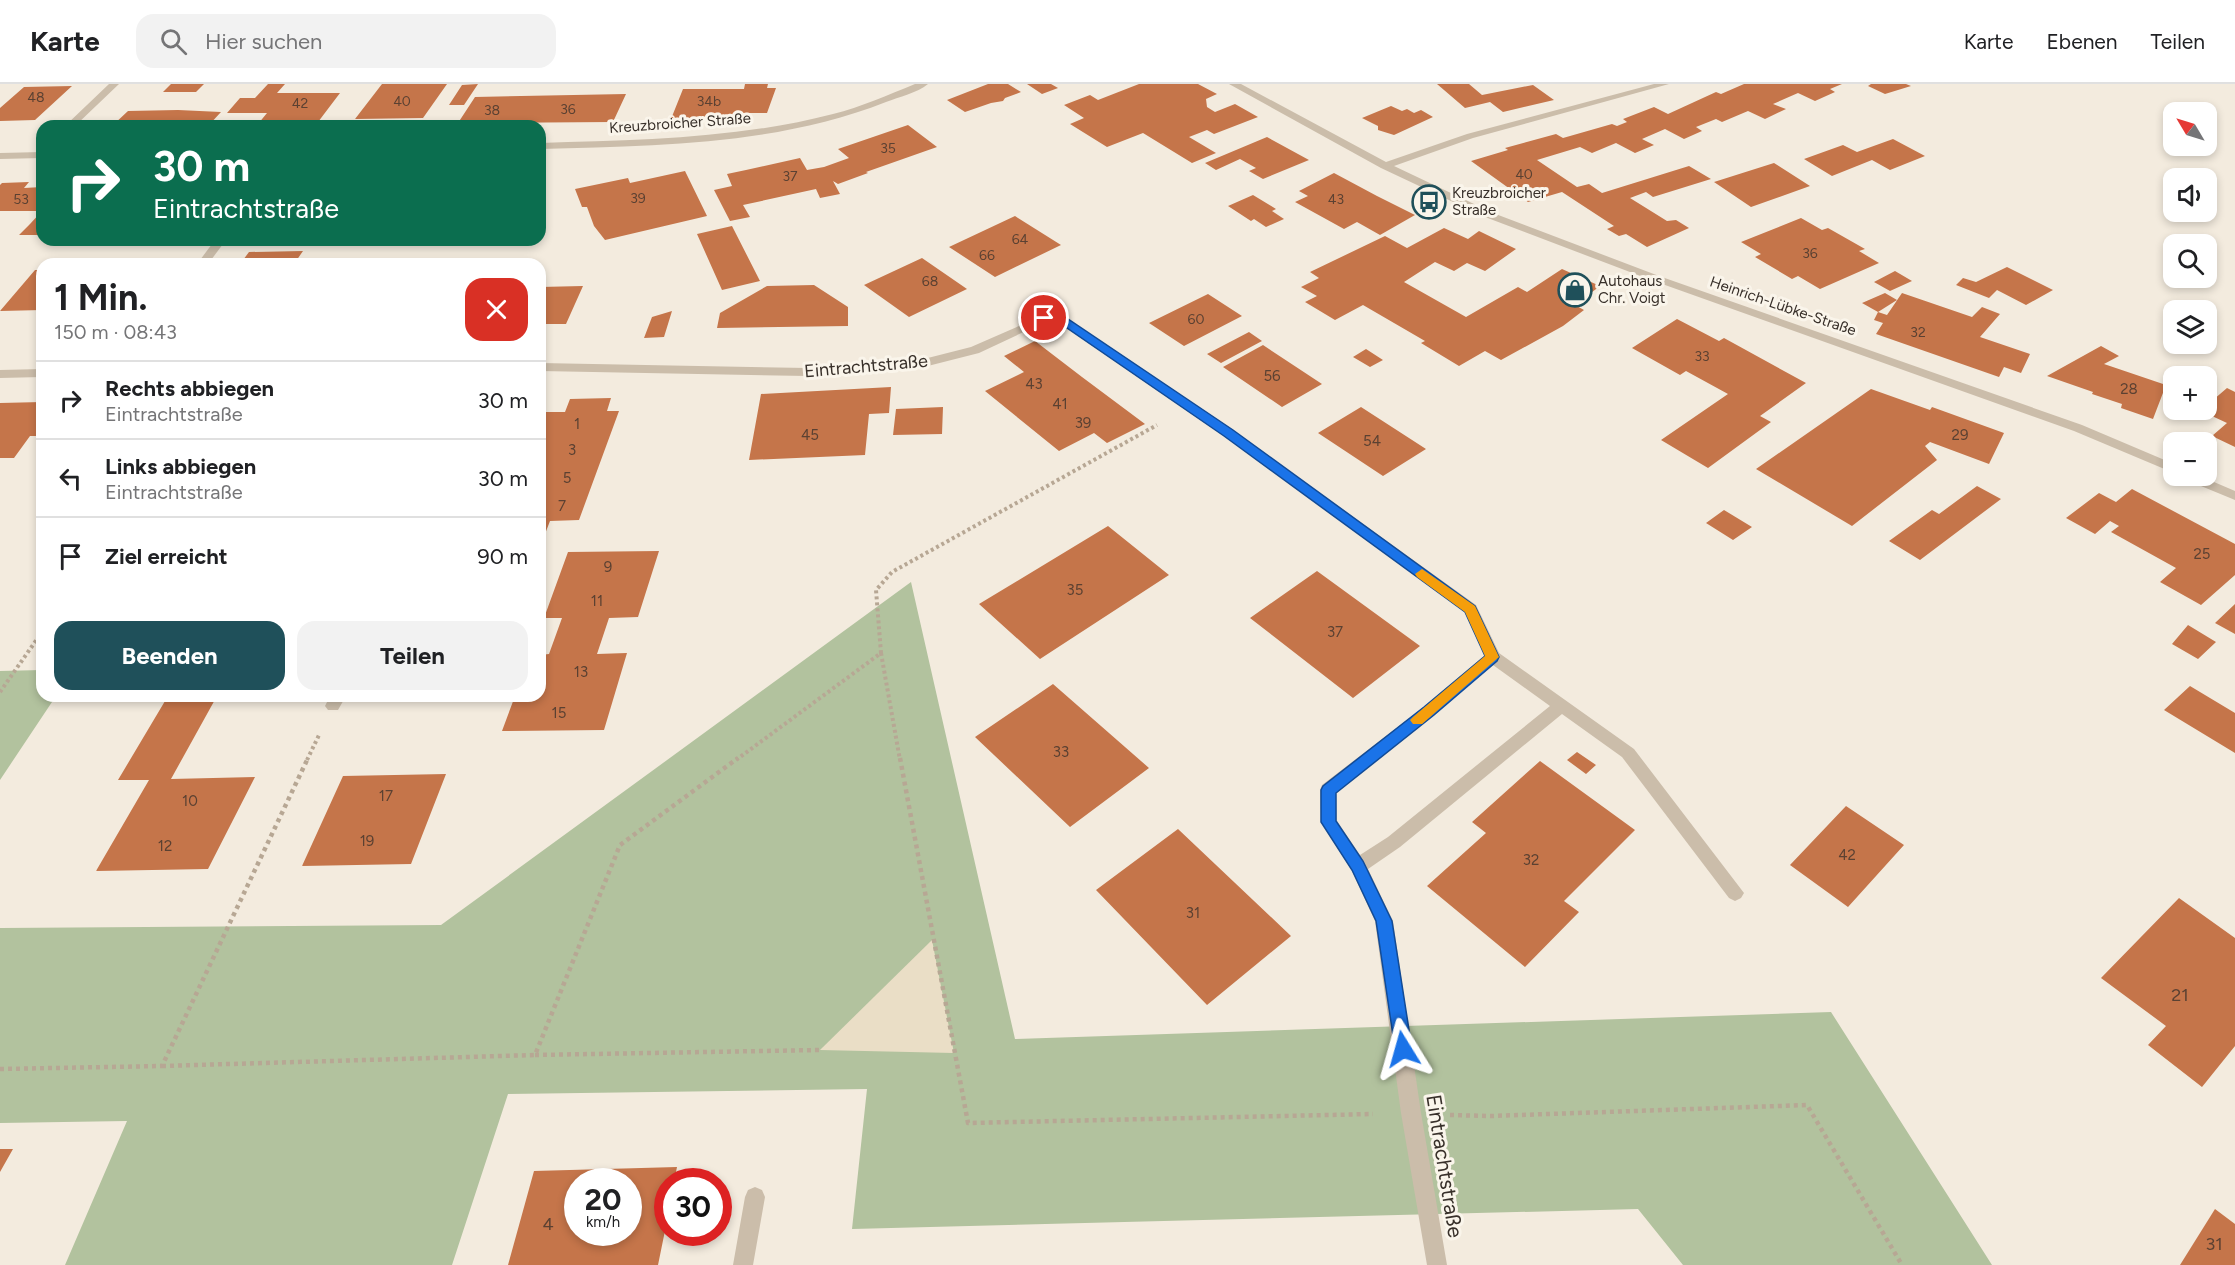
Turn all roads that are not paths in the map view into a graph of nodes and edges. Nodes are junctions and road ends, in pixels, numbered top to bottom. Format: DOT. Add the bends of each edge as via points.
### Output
graph roads {
  1 [pos="114,84"];
  2 [pos="923,84"];
  3 [pos="1234,84"];
  4 [pos="1664,84"];
  5 [pos="76,120"];
  6 [pos="546,146"];
  7 [pos="36,154"];
  8 [pos="0,156"];
  9 [pos="1385,166"];
  10 [pos="216,246"];
  11 [pos="207,258"];
  12 [pos="546,367"];
  13 [pos="0,374"];
  14 [pos="36,374"];
  15 [pos="2163,464"];
  16 [pos="2212,486"];
  17 [pos="2235,496"];
  18 [pos="1493,657"];
  19 [pos="1562,705"];
  20 [pos="1358,866"];
  21 [pos="1735,893"];
  22 [pos="755,1197"];
  23 [pos="742,1265"];
  24 [pos="1437,1265"];
  1 -- 5 [label="street"];
  2 -- 6 [label="street, Kreuzbroicher Straße" via="838,116 746,135"];
  3 -- 9 [label="street, Heinrich-Lübke-Straße"];
  4 -- 9 [label="street" via="1470,136"];
  7 -- 8 [label="street"];
  9 -- 15 [label="street, Heinrich-Lübke-Straße" via="1562,244 2078,428"];
  10 -- 11 [label="street"];
  12 -- 18 [label="street, Eintrachtstraße" via="808,372 916,365 975,350 1044,318 1064,321 1471,609"];
  13 -- 14 [label="street"];
  16 -- 17 [label="street"];
  18 -- 19 [label="street"];
  18 -- 20 [label="street, Eintrachtstraße" via="1328,790 1329,822"];
  19 -- 20 [label="street" via="1394,842"];
  19 -- 21 [label="street" via="1628,753"];
  20 -- 24 [label="street, Eintrachtstraße" via="1384,921"];
  22 -- 23 [label="street"];
}
